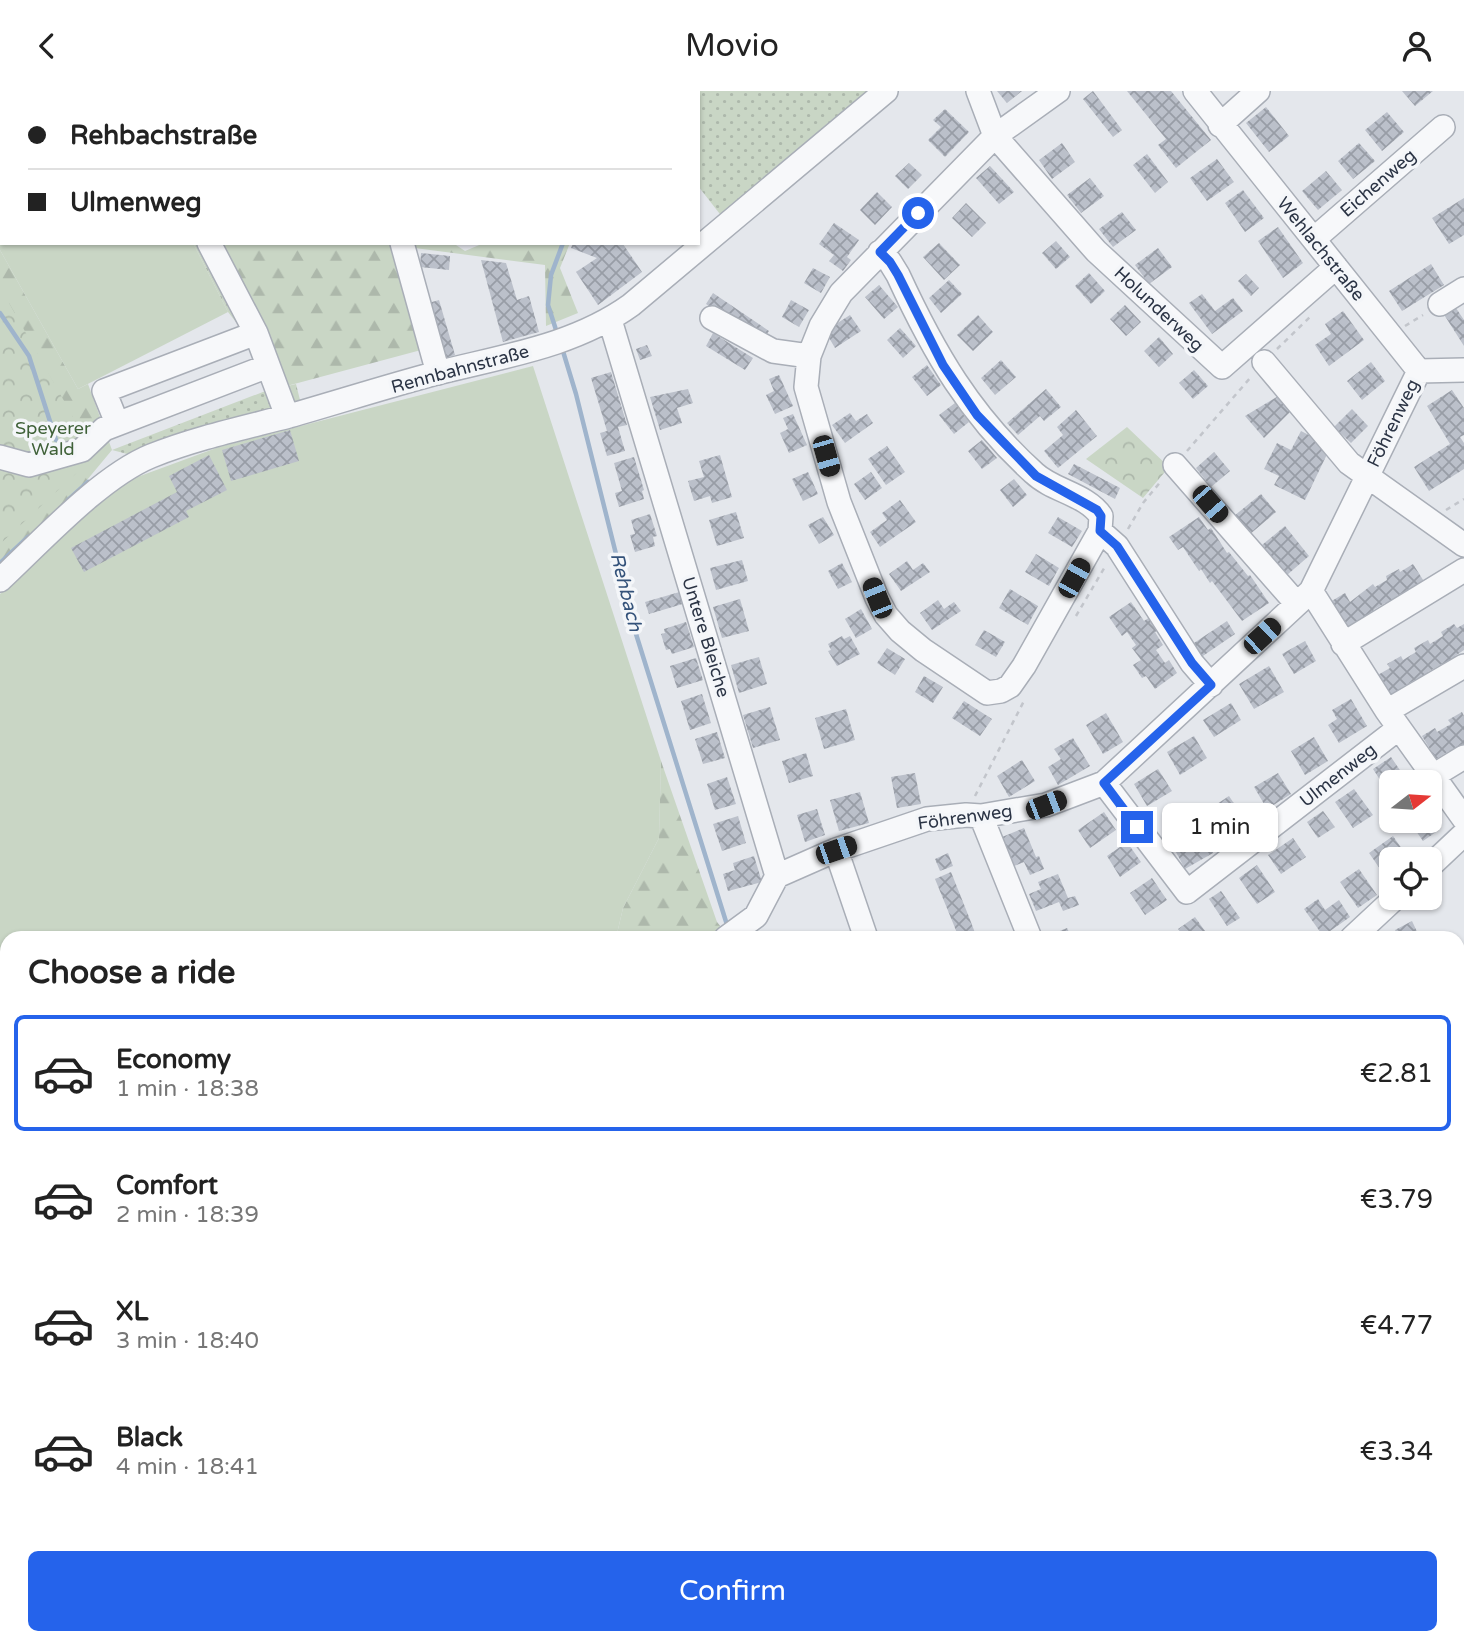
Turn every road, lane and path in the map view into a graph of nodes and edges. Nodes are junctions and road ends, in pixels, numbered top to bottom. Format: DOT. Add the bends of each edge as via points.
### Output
graph roads {
  1 [pos="886,91"];
  2 [pos="978,91"];
  3 [pos="1058,91"];
  4 [pos="1195,91"];
  5 [pos="1258,91"];
  6 [pos="1220,125"];
  7 [pos="1443,127"];
  8 [pos="995,136"];
  9 [pos="1314,239"];
  10 [pos="210,245"];
  11 [pos="403,245"];
  12 [pos="880,252"];
  13 [pos="1336,267"];
  14 [pos="1464,289"];
  15 [pos="1440,304"];
  16 [pos="1310,317"];
  17 [pos="712,318"];
  18 [pos="610,320"];
  19 [pos="256,333"];
  20 [pos="1391,335"];
  21 [pos="809,356"];
  22 [pos="1264,362"];
  23 [pos="268,366"];
  24 [pos="1419,371"];
  25 [pos="438,373"];
  26 [pos="1461,375"];
  27 [pos="287,416"];
  28 [pos="117,423"];
  29 [pos="0,457"];
  30 [pos="1175,465"];
  31 [pos="1367,475"];
  32 [pos="1109,539"];
  33 [pos="1464,545"];
  34 [pos="1464,571"];
  35 [pos="0,580"];
  36 [pos="1304,597"];
  37 [pos="1076,616"];
  38 [pos="1343,644"];
  39 [pos="1464,666"];
  40 [pos="1211,685"];
  41 [pos="1027,695"];
  42 [pos="1393,720"];
  43 [pos="1464,757"];
  44 [pos="1429,770"];
  45 [pos="1442,770"];
  46 [pos="1104,783"];
  47 [pos="1442,788"];
  48 [pos="973,815"];
  49 [pos="1464,819"];
  50 [pos="1464,834"];
  51 [pos="836,850"];
  52 [pos="1442,855"];
  53 [pos="777,876"];
  54 [pos="1382,910"];
  55 [pos="736,931"];
  56 [pos="864,931"];
  57 [pos="1027,931"];
  58 [pos="1360,931"];
  1 -- 18 [label="street, Rennbahnstraße"];
  2 -- 8 [label="street"];
  3 -- 8 [label="street"];
  4 -- 6 [label="street, Wehlachstraße"];
  5 -- 6 [label="street"];
  6 -- 9 [label="street, Wehlachstraße"];
  7 -- 9 [label="street, Eichenweg"];
  8 -- 12 [label="street"];
  8 -- 13 [label="street, Holunderweg" via="1096,251 1222,367"];
  9 -- 13 [label="street, Wehlachstraße"];
  10 -- 19 [label="street"];
  11 -- 25 [label="street"];
  12 -- 21 [label="street" via="841,293"];
  12 -- 32 [label="street" via="894,268 943,365 977,415 1036,476 1097,510"];
  13 -- 20 [label="street, Wehlachstraße"];
  14 -- 15 [label="street"];
  15 -- 20 [label="path"];
  16 -- 22 [label="path"];
  17 -- 21 [label="street" via="773,351"];
  18 -- 25 [label="street, Rennbahnstraße" via="522,354 476,359"];
  18 -- 53 [label="street, Untere Bleiche"];
  19 -- 23 [label="street"];
  19 -- 28 [label="street" via="104,391"];
  20 -- 24 [label="street, Wehlachstraße"];
  21 -- 32 [label="street" via="806,387 839,502 877,598 900,631 980,691 1010,686"];
  22 -- 30 [label="path"];
  22 -- 31 [label="street, Föhrenweg" via="1349,463"];
  23 -- 27 [label="street"];
  23 -- 28 [label="street"];
  24 -- 26 [label="street"];
  24 -- 31 [label="street, Föhrenweg"];
  25 -- 27 [label="street, Rennbahnstraße"];
  27 -- 35 [label="street, Rennbahnstraße" via="163,452 118,474"];
  28 -- 29 [label="street" via="82,450 29,465"];
  30 -- 32 [label="path"];
  30 -- 36 [label="street"];
  31 -- 33 [label="street"];
  31 -- 36 [label="street, Föhrenweg"];
  32 -- 37 [label="path"];
  32 -- 40 [label="street"];
  34 -- 38 [label="street"];
  36 -- 38 [label="street"];
  36 -- 40 [label="street, Föhrenweg"];
  38 -- 42 [label="street"];
  39 -- 42 [label="street"];
  40 -- 46 [label="street, Föhrenweg"];
  41 -- 48 [label="path"];
  42 -- 44 [label="street"];
  42 -- 46 [label="street, Ulmenweg" via="1186,892"];
  43 -- 45 [label="street"];
  46 -- 48 [label="street, Föhrenweg" via="1046,805"];
  47 -- 49 [label="street"];
  48 -- 51 [label="street, Föhrenweg" via="927,820"];
  48 -- 57 [label="street"];
  50 -- 52 [label="street"];
  51 -- 53 [label="street, Föhrenweg"];
  51 -- 56 [label="street"];
  53 -- 55 [label="street" via="756,916"];
  54 -- 58 [label="street"];
}
